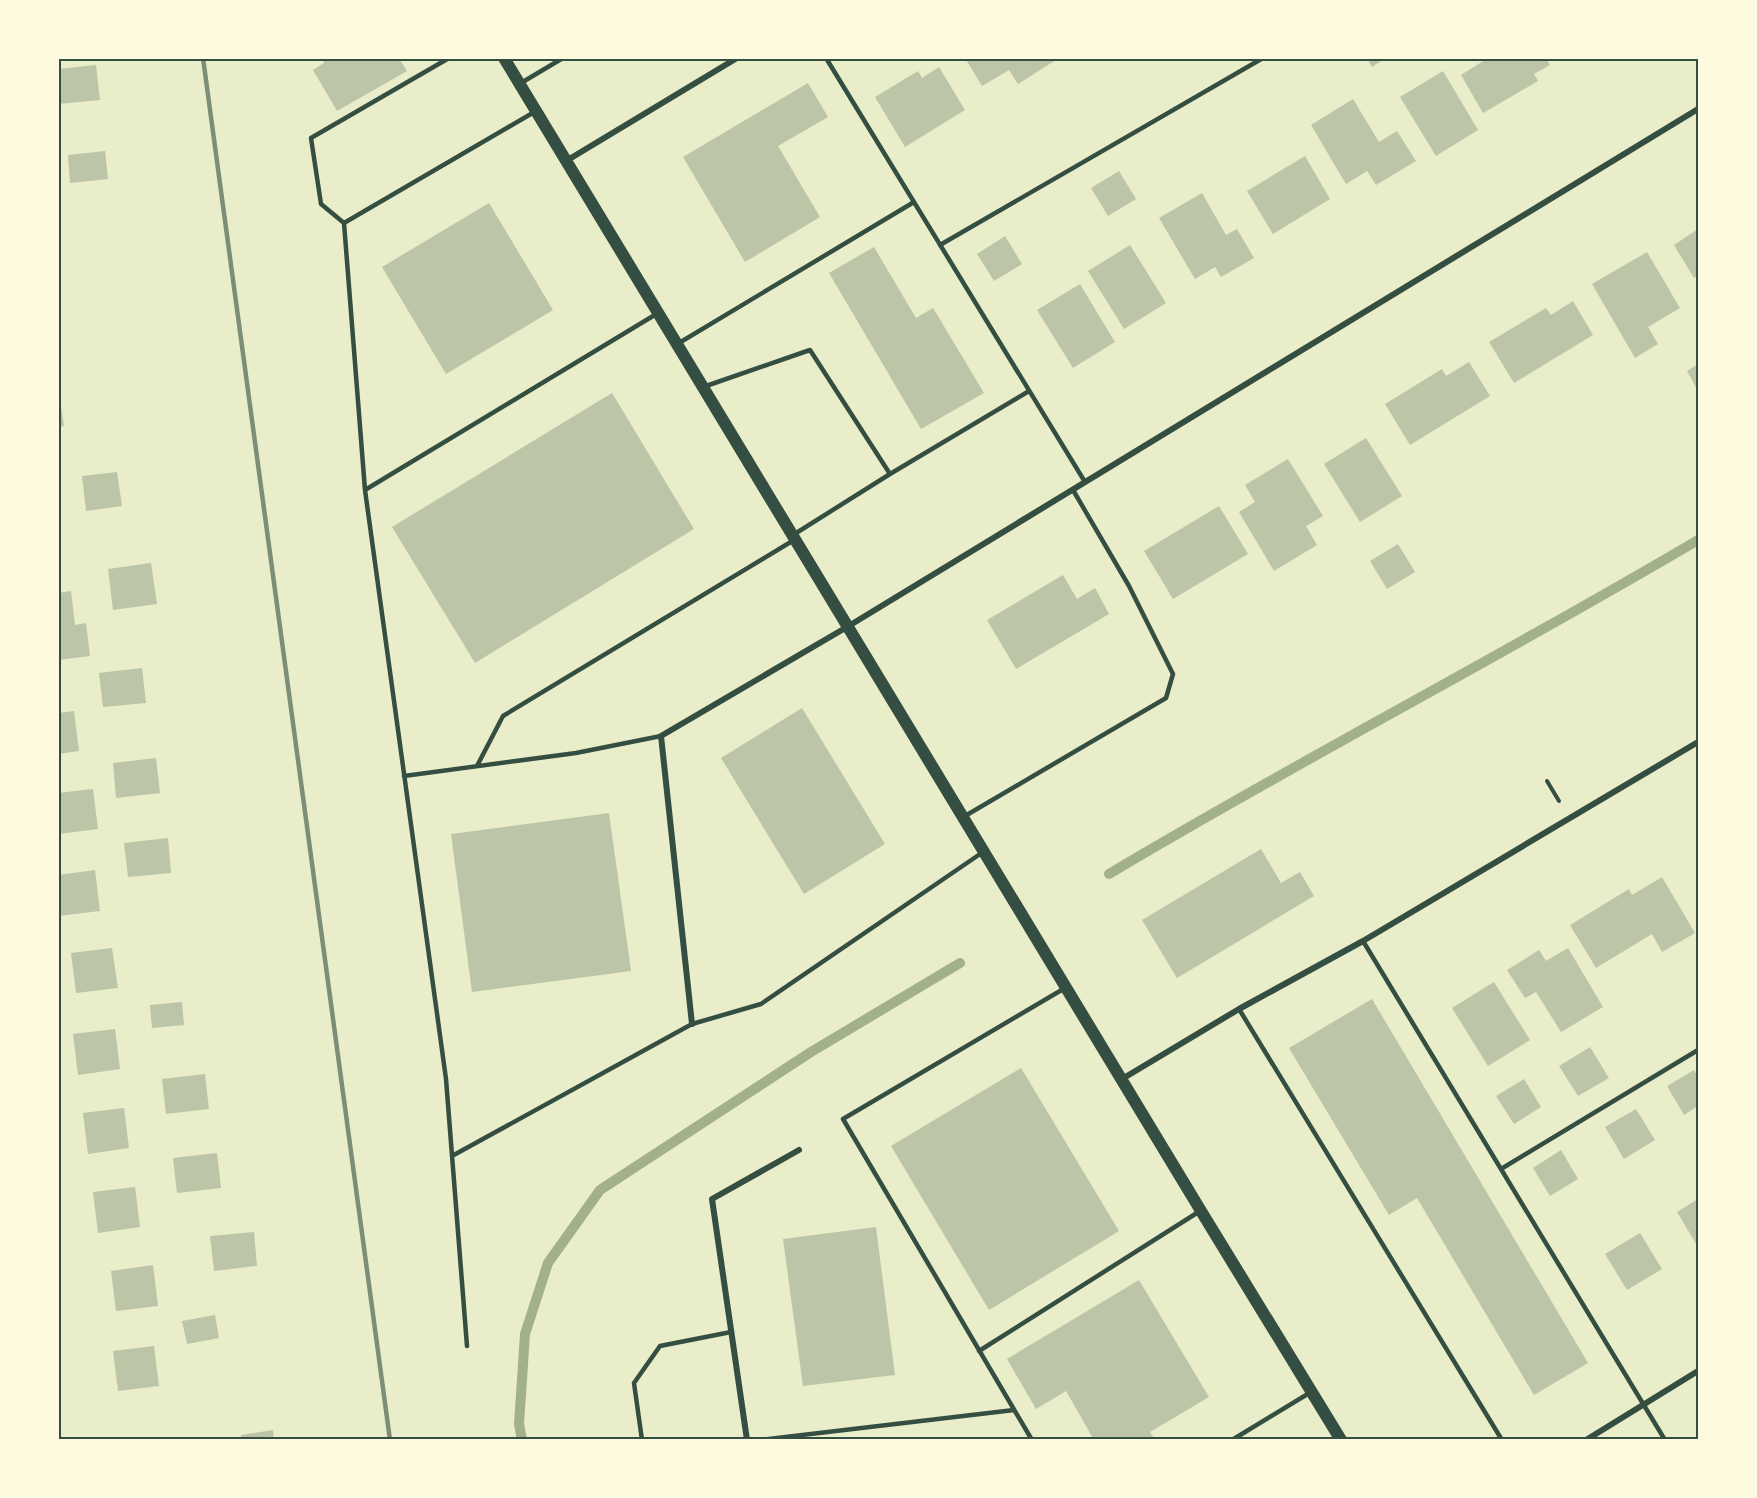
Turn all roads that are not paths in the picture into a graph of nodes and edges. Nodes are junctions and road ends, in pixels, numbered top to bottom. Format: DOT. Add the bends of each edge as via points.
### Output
graph roads {
  1 [pos="449,58"];
  2 [pos="504,58"];
  3 [pos="563,58"];
  4 [pos="737,58"];
  5 [pos="826,58"];
  6 [pos="1263,58"];
  7 [pos="520,84"];
  8 [pos="1698,109"];
  9 [pos="536,111"];
  10 [pos="566,161"];
  11 [pos="914,202"];
  12 [pos="344,223"];
  13 [pos="940,245"];
  14 [pos="658,313"];
  15 [pos="676,344"];
  16 [pos="703,387"];
  17 [pos="1029,391"];
  18 [pos="890,474"];
  19 [pos="1085,482"];
  20 [pos="365,490"];
  21 [pos="1073,490"];
  22 [pos="794,537"];
  23 [pos="848,627"];
  24 [pos="661,736"];
  25 [pos="1698,742"];
  26 [pos="477,766"];
  27 [pos="404,776"];
  28 [pos="963,818"];
  29 [pos="983,852"];
  30 [pos="1363,941"];
  31 [pos="1065,988"];
  32 [pos="1239,1010"];
  33 [pos="692,1024"];
  34 [pos="1698,1050"];
  35 [pos="1122,1079"];
  36 [pos="799,1150"];
  37 [pos="452,1156"];
  38 [pos="1501,1169"];
  39 [pos="1201,1211"];
  40 [pos="731,1332"];
  41 [pos="467,1346"];
  42 [pos="979,1351"];
  43 [pos="1698,1371"];
  44 [pos="1311,1392"];
  45 [pos="1644,1404"];
  46 [pos="1014,1410"];
  47 [pos="1599,1436"];
  48 [pos="642,1440"];
  49 [pos="747,1440"];
  50 [pos="760,1440"];
  51 [pos="1032,1440"];
  52 [pos="1232,1440"];
  53 [pos="1341,1440"];
  54 [pos="1502,1440"];
  55 [pos="1586,1440"];
  56 [pos="1665,1440"];
  1 -- 12 [label="lane" via="311,138 321,204"];
  2 -- 7 [label="main road"];
  3 -- 7 [label="lane"];
  4 -- 10 [label="street"];
  5 -- 11 [label="lane"];
  6 -- 13 [label="lane"];
  7 -- 9 [label="main road"];
  8 -- 19 [label="street"];
  9 -- 10 [label="main road"];
  9 -- 12 [label="lane"];
  10 -- 14 [label="main road"];
  11 -- 13 [label="lane"];
  11 -- 15 [label="lane"];
  12 -- 20 [label="lane"];
  13 -- 17 [label="lane"];
  14 -- 15 [label="main road"];
  14 -- 20 [label="lane"];
  15 -- 16 [label="main road"];
  16 -- 18 [label="lane" via="810,350"];
  16 -- 22 [label="main road"];
  17 -- 18 [label="lane"];
  17 -- 19 [label="lane"];
  18 -- 22 [label="lane"];
  19 -- 21 [label="street"];
  20 -- 27 [label="lane"];
  21 -- 23 [label="street"];
  21 -- 28 [label="lane" via="1129,586 1173,674 1166,698"];
  22 -- 23 [label="main road"];
  22 -- 26 [label="lane" via="503,716"];
  23 -- 24 [label="street"];
  23 -- 28 [label="main road"];
  24 -- 26 [label="lane" via="576,753"];
  24 -- 33 [label="street"];
  25 -- 30 [label="street"];
  26 -- 27 [label="lane"];
  27 -- 37 [label="lane" via="446,1079"];
  28 -- 29 [label="main road"];
  29 -- 31 [label="main road"];
  29 -- 33 [label="lane" via="761,1004"];
  30 -- 32 [label="street"];
  30 -- 38 [label="lane"];
  31 -- 35 [label="main road"];
  31 -- 42 [label="lane" via="843,1119"];
  32 -- 35 [label="street"];
  32 -- 54 [label="lane"];
  33 -- 37 [label="lane"];
  34 -- 38 [label="lane"];
  35 -- 39 [label="main road"];
  36 -- 40 [label="street" via="712,1199"];
  37 -- 41 [label="lane"];
  38 -- 45 [label="lane"];
  39 -- 42 [label="lane"];
  39 -- 44 [label="main road"];
  40 -- 48 [label="lane" via="660,1346 634,1383"];
  40 -- 49 [label="street"];
  42 -- 46 [label="lane"];
  43 -- 45 [label="street"];
  44 -- 52 [label="lane"];
  44 -- 53 [label="main road"];
  45 -- 47 [label="street"];
  45 -- 56 [label="lane"];
  46 -- 50 [label="lane"];
  46 -- 51 [label="lane"];
  47 -- 55 [label="street"];
}
